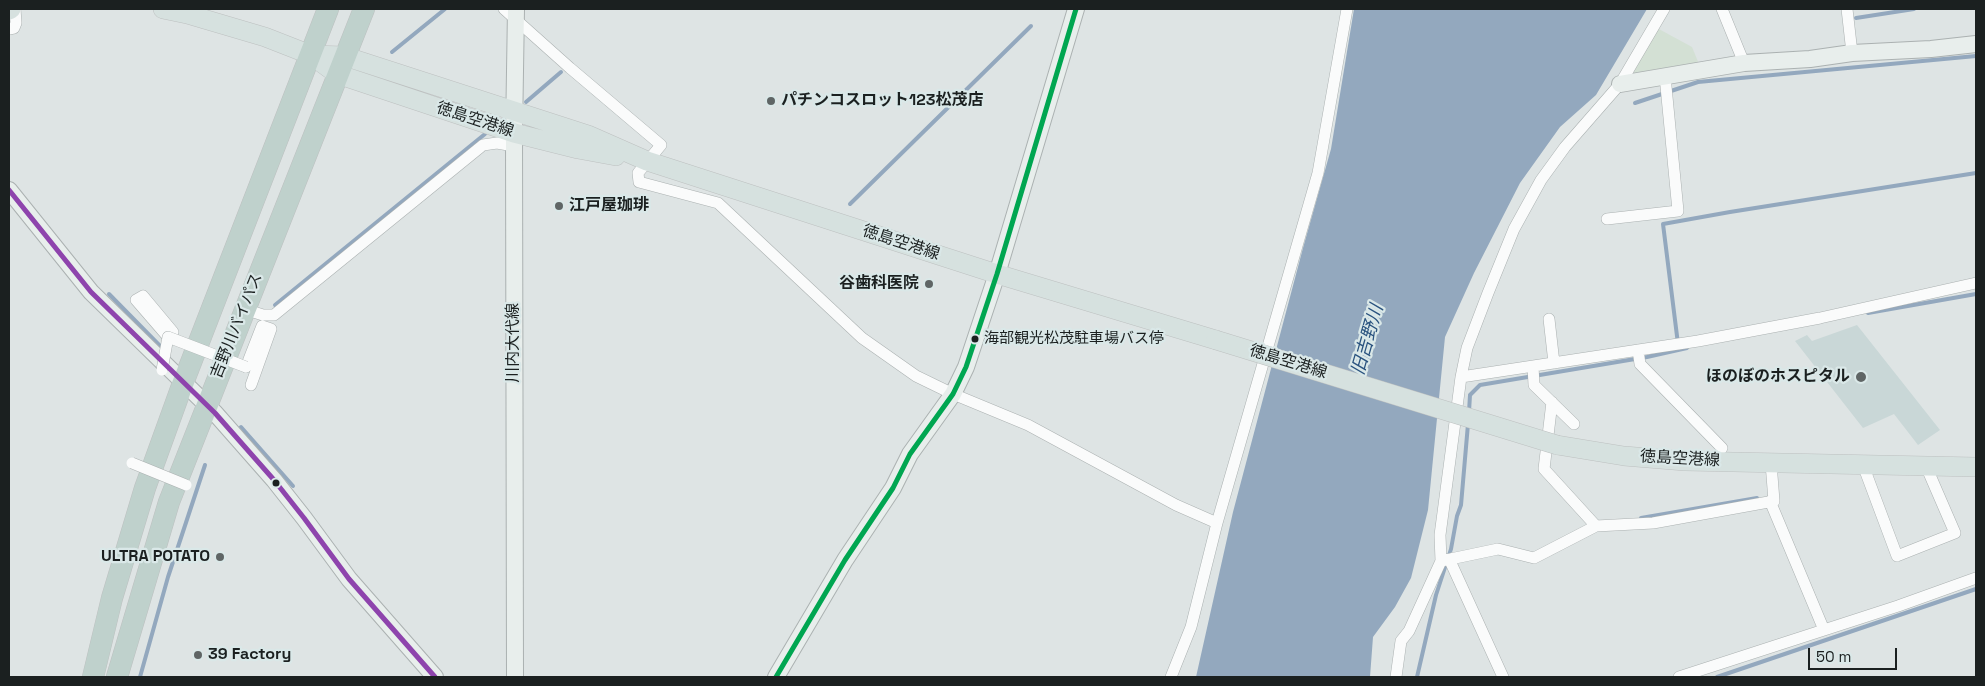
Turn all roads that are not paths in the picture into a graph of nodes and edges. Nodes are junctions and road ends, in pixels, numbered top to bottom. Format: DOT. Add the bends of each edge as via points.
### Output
graph roads {
  1 [pos="12,9"];
  2 [pos="163,9"];
  3 [pos="328,9"];
  4 [pos="364,9"];
  5 [pos="1076,9"];
  6 [pos="1347,9"];
  7 [pos="1664,9"];
  8 [pos="1722,9"];
  9 [pos="1848,9"];
  10 [pos="512,13"];
  11 [pos="9,29"];
  12 [pos="1976,44"];
  13 [pos="1852,53"];
  14 [pos="311,55"];
  15 [pos="1744,63"];
  16 [pos="341,65"];
  17 [pos="1665,76"];
  18 [pos="1620,84"];
  19 [pos="514,113"];
  20 [pos="514,140"];
  21 [pos="647,161"];
  22 [pos="9,190"];
  23 [pos="1607,220"];
  24 [pos="997,274"];
  25 [pos="1976,283"];
  26 [pos="244,309"];
  27 [pos="1548,319"];
  28 [pos="1638,350"];
  29 [pos="1554,363"];
  30 [pos="1533,366"];
  31 [pos="162,370"];
  32 [pos="1461,378"];
  33 [pos="183,383"];
  34 [pos="251,385"];
  35 [pos="953,394"];
  36 [pos="1552,402"];
  37 [pos="206,405"];
  38 [pos="1574,424"];
  39 [pos="1722,448"];
  40 [pos="132,463"];
  41 [pos="1771,463"];
  42 [pos="1863,465"];
  43 [pos="1926,466"];
  44 [pos="1976,467"];
  45 [pos="186,485"];
  46 [pos="1770,501"];
  47 [pos="1217,523"];
  48 [pos="1596,526"];
  49 [pos="1453,558"];
  50 [pos="1441,561"];
  51 [pos="1976,578"];
  52 [pos="1824,630"];
  53 [pos="93,677"];
  54 [pos="117,677"];
  55 [pos="436,677"];
  56 [pos="515,677"];
  57 [pos="776,677"];
  58 [pos="1171,677"];
  59 [pos="1396,677"];
  60 [pos="1503,677"];
  61 [pos="1679,677"];
  1 -- 11 [label="street" via="16,23"];
  2 -- 14 [label="main road, 徳島空港線" via="265,37"];
  3 -- 14 [label="highway, 吉野川バイパス"];
  4 -- 16 [label="highway, 吉野川バイパス"];
  5 -- 24 [label="main road"];
  6 -- 47 [label="street" via="1318,172"];
  7 -- 18 [label="street"];
  8 -- 15 [label="street"];
  9 -- 13 [label="street"];
  10 -- 19 [label="main road, 川内大代線"];
  10 -- 21 [label="street" via="661,145"];
  12 -- 13 [label="main road"];
  13 -- 15 [label="main road"];
  14 -- 16 [label="main road, 徳島空港線"];
  14 -- 33 [label="highway, 吉野川バイパス"];
  15 -- 17 [label="main road"];
  16 -- 19 [label="main road, 徳島空港線"];
  16 -- 20 [label="main road, 徳島空港線"];
  16 -- 26 [label="highway, 吉野川バイパス"];
  17 -- 18 [label="main road"];
  17 -- 23 [label="street" via="1678,211"];
  18 -- 32 [label="street" via="1565,147 1541,180 1514,229 1467,348"];
  19 -- 20 [label="main road, 川内大代線"];
  19 -- 21 [label="main road, 徳島空港線" via="588,135"];
  20 -- 21 [label="main road, 徳島空港線"];
  20 -- 26 [label="street" via="483,145 274,315 262,316"];
  20 -- 56 [label="main road, 川内大代線"];
  21 -- 24 [label="main road, 徳島空港線"];
  21 -- 35 [label="street" via="638,173 639,182 718,203 862,338 916,376"];
  22 -- 33 [label="main road" via="91,292"];
  24 -- 35 [label="main road" via="966,367"];
  24 -- 41 [label="main road, 徳島空港線, bridge" via="1557,445 1624,456"];
  25 -- 28 [label="street" via="1820,318"];
  26 -- 37 [label="highway, 吉野川バイパス"];
  27 -- 29 [label="street"];
  28 -- 29 [label="street"];
  28 -- 39 [label="street" via="1640,364"];
  29 -- 30 [label="street"];
  30 -- 32 [label="street"];
  30 -- 36 [label="street" via="1534,385"];
  31 -- 34 [label="street, bridge" via="171,334 246,367 262,326 271,329"];
  32 -- 50 [label="street" via="1440,535"];
  33 -- 37 [label="main road"];
  33 -- 53 [label="highway, 吉野川バイパス" via="145,488 112,598"];
  35 -- 47 [label="street" via="1028,425 1176,505"];
  35 -- 57 [label="main road" via="910,454 894,488 845,560"];
  36 -- 38 [label="street"];
  36 -- 48 [label="street" via="1544,468"];
  37 -- 54 [label="highway, 吉野川バイパス" via="169,502"];
  37 -- 55 [label="main road" via="274,480 349,579"];
  40 -- 45 [label="street, bridge"];
  41 -- 42 [label="main road, 徳島空港線"];
  41 -- 46 [label="street" via="1774,501"];
  42 -- 43 [label="main road, 徳島空港線"];
  42 -- 43 [label="street" via="1897,556 1956,532"];
  43 -- 44 [label="main road, 徳島空港線"];
  46 -- 48 [label="street" via="1653,523"];
  46 -- 52 [label="street"];
  47 -- 58 [label="street" via="1191,627"];
  48 -- 49 [label="street" via="1534,558 1498,549"];
  49 -- 50 [label="street"];
  49 -- 60 [label="street" via="1451,563"];
  50 -- 59 [label="street" via="1409,631 1401,641"];
  51 -- 52 [label="street"];
  52 -- 61 [label="street"];
}
